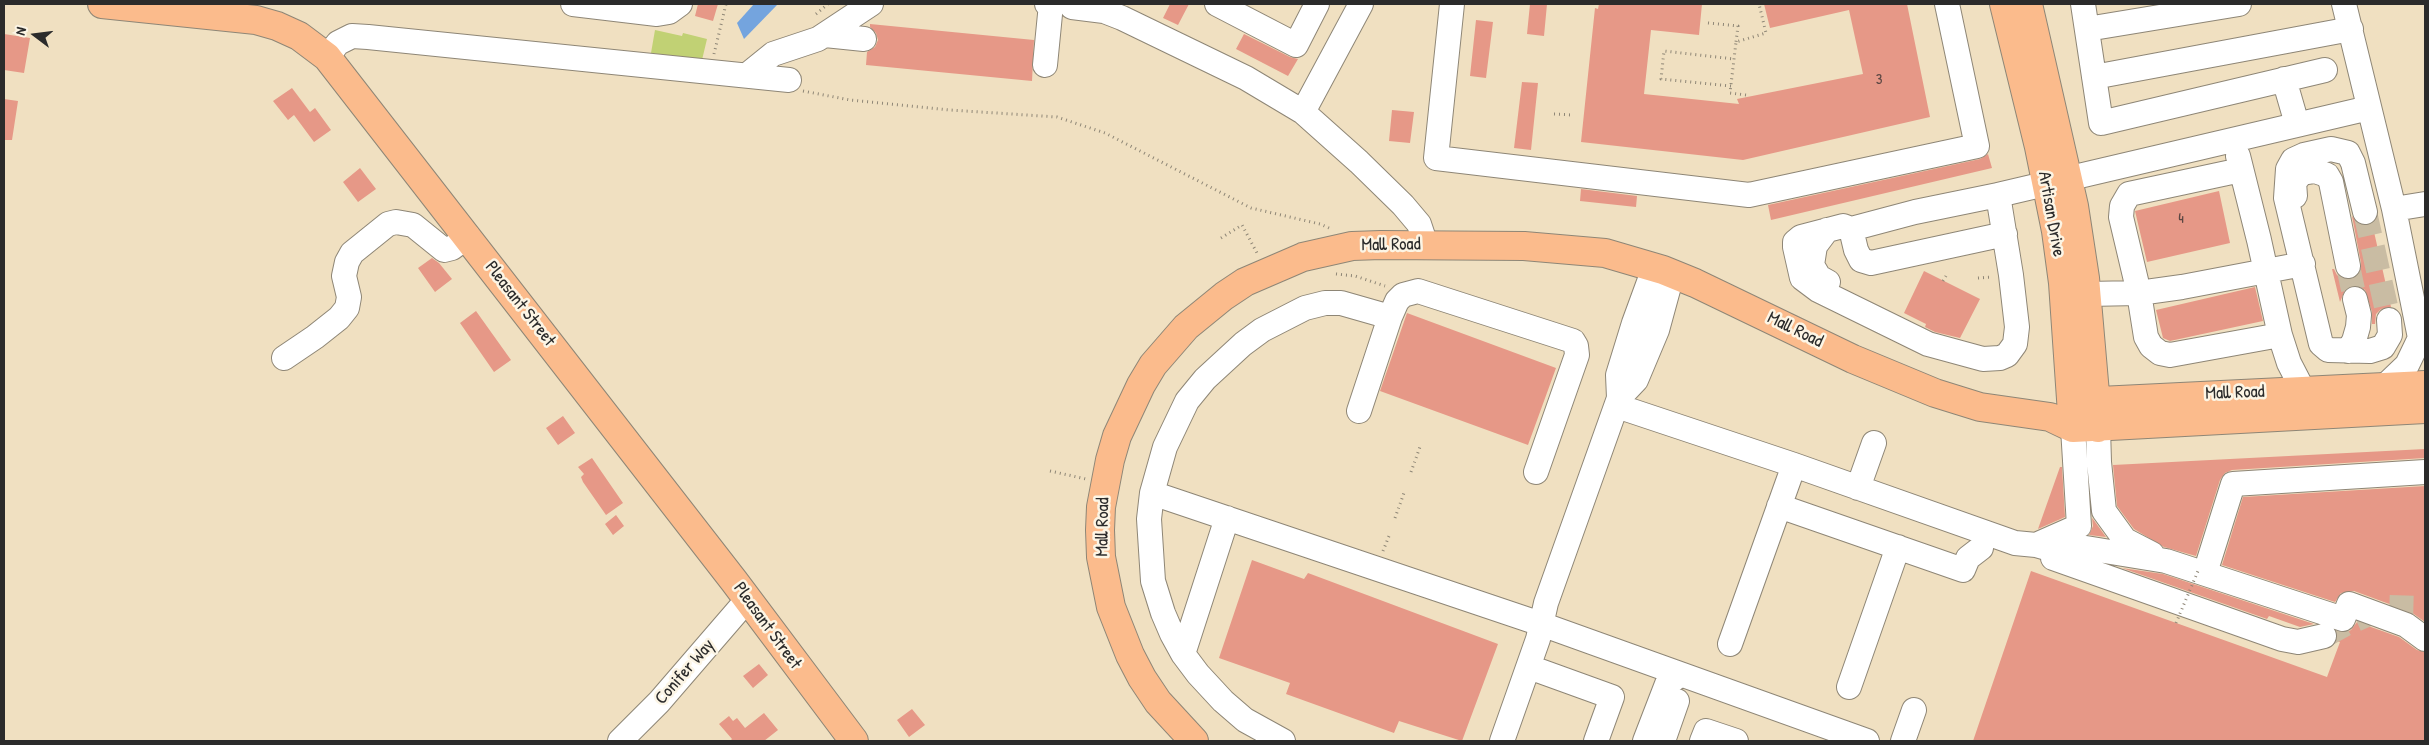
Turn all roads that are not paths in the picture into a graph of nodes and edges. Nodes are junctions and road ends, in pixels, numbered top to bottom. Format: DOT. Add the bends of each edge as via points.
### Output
graph roads {
  1 [pos="102,4"];
  2 [pos="573,4"];
  3 [pos="680,4"];
  4 [pos="871,4"];
  5 [pos="1047,4"];
  6 [pos="1217,4"];
  7 [pos="1317,4"];
  8 [pos="1361,4"];
  9 [pos="1452,4"];
  10 [pos="1947,4"];
  11 [pos="2004,4"];
  12 [pos="2028,4"];
  13 [pos="2083,4"];
  14 [pos="2239,4"];
  15 [pos="2344,4"];
  16 [pos="1072,7"];
  17 [pos="2087,29"];
  18 [pos="2351,29"];
  19 [pos="825,35"];
  20 [pos="864,39"];
  21 [pos="327,57"];
  22 [pos="1045,65"];
  23 [pos="2325,70"];
  24 [pos="747,75"];
  25 [pos="2094,77"];
  26 [pos="2284,79"];
  27 [pos="789,80"];
  28 [pos="2370,108"];
  29 [pos="1303,112"];
  30 [pos="2297,124"];
  31 [pos="2233,139"];
  32 [pos="2241,170"];
  33 [pos="2057,181"];
  34 [pos="1998,195"];
  35 [pos="2425,204"];
  36 [pos="2290,210"];
  37 [pos="2394,210"];
  38 [pos="2365,212"];
  39 [pos="2254,218"];
  40 [pos="1827,230"];
  41 [pos="2005,234"];
  42 [pos="468,236"];
  43 [pos="1854,240"];
  44 [pos="1426,245"];
  45 [pos="2303,264"];
  46 [pos="2348,266"];
  47 [pos="1663,270"];
  48 [pos="2266,271"];
  49 [pos="1826,281"];
  50 [pos="2139,293"];
  51 [pos="2087,294"];
  52 [pos="2355,298"];
  53 [pos="1390,317"];
  54 [pos="2389,320"];
  55 [pos="2280,334"];
  56 [pos="2423,342"];
  57 [pos="1953,350"];
  58 [pos="2348,351"];
  59 [pos="284,358"];
  60 [pos="2425,385"];
  61 [pos="2384,387"];
  62 [pos="2304,392"];
  63 [pos="1618,402"];
  64 [pos="2425,409"];
  65 [pos="1358,411"];
  66 [pos="2078,416"];
  67 [pos="1874,443"];
  68 [pos="1794,465"];
  69 [pos="1536,472"];
  70 [pos="2425,472"];
  71 [pos="1858,488"];
  72 [pos="1152,493"];
  73 [pos="1779,506"];
  74 [pos="1227,518"];
  75 [pos="2082,537"];
  76 [pos="2125,540"];
  77 [pos="1898,547"];
  78 [pos="1981,548"];
  79 [pos="2045,552"];
  80 [pos="2166,561"];
  81 [pos="2202,572"];
  82 [pos="747,600"];
  83 [pos="1541,624"];
  84 [pos="2324,636"];
  85 [pos="2425,639"];
  86 [pos="1730,644"];
  87 [pos="1183,654"];
  88 [pos="1529,667"];
  89 [pos="1680,675"];
  90 [pos="1849,687"];
  91 [pos="1914,710"];
  92 [pos="1810,731"];
  93 [pos="620,741"];
  94 [pos="854,741"];
  95 [pos="1194,741"];
  96 [pos="1283,741"];
  97 [pos="1502,741"];
  98 [pos="1596,741"];
  99 [pos="1646,741"];
  100 [pos="1663,741"];
  101 [pos="1702,741"];
  102 [pos="1736,741"];
  103 [pos="1866,741"];
  104 [pos="1903,741"];
  1 -- 21 [label="main road, Pleasant Street" via="256,20 299,36"];
  2 -- 3 [label="street" via="657,14 669,12"];
  4 -- 19 [label="street"];
  5 -- 22 [label="street" via="1051,4"];
  6 -- 7 [label="street" via="1296,45"];
  8 -- 29 [label="street"];
  9 -- 10 [label="street" via="1436,158 1748,195 1977,146"];
  11 -- 33 [label="main road, Artisan Drive"];
  12 -- 33 [label="main road, Artisan Drive"];
  13 -- 17 [label="street"];
  14 -- 17 [label="street"];
  15 -- 18 [label="street"];
  16 -- 29 [label="street" via="1122,18 1246,78"];
  17 -- 25 [label="street"];
  18 -- 25 [label="street"];
  18 -- 28 [label="street"];
  19 -- 20 [label="street"];
  19 -- 24 [label="street" via="773,54"];
  21 -- 24 [label="street" via="338,43 352,36 368,36"];
  21 -- 42 [label="main road, Pleasant Street"];
  23 -- 26 [label="street"];
  24 -- 27 [label="street"];
  25 -- 26 [label="street" via="2101,123"];
  26 -- 30 [label="street"];
  28 -- 30 [label="street"];
  28 -- 37 [label="street"];
  29 -- 44 [label="street" via="1403,205 1419,224"];
  30 -- 31 [label="street"];
  31 -- 32 [label="street"];
  31 -- 33 [label="street"];
  32 -- 39 [label="street"];
  32 -- 50 [label="street" via="2129,194 2122,206 2121,218"];
  33 -- 34 [label="street"];
  33 -- 51 [label="main road, Artisan Drive"];
  33 -- 66 [label="main road, Artisan Drive" via="2063,283"];
  34 -- 41 [label="street"];
  34 -- 43 [label="street" via="1916,212"];
  35 -- 37 [label="street"];
  36 -- 38 [label="street" via="2286,179 2293,160 2331,149 2348,153"];
  36 -- 39 [label="street"];
  36 -- 45 [label="street"];
  36 -- 46 [label="street" via="2295,199 2294,182 2302,173 2315,171 2326,176 2331,182"];
  37 -- 56 [label="street"];
  39 -- 48 [label="street"];
  40 -- 43 [label="street" via="1843,226"];
  40 -- 49 [label="street" via="1815,246 1812,265"];
  40 -- 57 [label="street" via="1801,236 1795,242 1798,268 1809,285 1928,344"];
  41 -- 43 [label="street" via="1871,263 1861,260"];
  41 -- 57 [label="street" via="2017,327 2015,344 2006,355 1983,360"];
  42 -- 59 [label="street" via="444,250 413,225 388,224 352,253 347,262 344,276 349,297 347,308 339,318"];
  42 -- 82 [label="main road, Pleasant Street"];
  43 -- 49 [label="street" via="1844,236 1834,238 1828,244 1824,266"];
  44 -- 47 [label="main road, Mall Road" via="1583,250"];
  44 -- 95 [label="main road, Mall Road" via="1352,246 1327,250 1246,282 1207,308 1169,346 1141,385 1128,411 1110,460 1101,506 1101,557 1106,584 1119,630 1142,678 1158,702"];
  45 -- 48 [label="street"];
  45 -- 58 [label="street" via="2321,344 2328,350"];
  47 -- 63 [label="street" via="1669,286 1657,330 1636,380"];
  47 -- 66 [label="main road, Mall Road" via="1934,393 1980,407"];
  48 -- 50 [label="street"];
  48 -- 55 [label="street"];
  49 -- 57 [label="street" via="1933,335"];
  50 -- 51 [label="street"];
  50 -- 55 [label="street" via="2146,337 2160,353 2182,354"];
  51 -- 66 [label="main road, Artisan Drive"];
  52 -- 58 [label="street" via="2358,326"];
  53 -- 65 [label="street"];
  53 -- 69 [label="street" via="1403,294 1418,291 1573,341 1577,355"];
  53 -- 72 [label="street" via="1341,302 1325,303 1305,308 1262,330 1243,344 1205,379 1187,401 1164,447"];
  54 -- 58 [label="street" via="2390,335 2383,347"];
  55 -- 62 [label="street" via="2289,363"];
  56 -- 61 [label="street" via="2407,365"];
  60 -- 61 [label="main road, Mall Road"];
  61 -- 62 [label="main road, Mall Road"];
  62 -- 66 [label="main road, Mall Road" via="2261,392"];
  63 -- 68 [label="street"];
  63 -- 83 [label="street"];
  64 -- 66 [label="main road, Mall Road"];
  66 -- 75 [label="street" via="2076,462"];
  66 -- 76 [label="street" via="2099,462 2104,511"];
  67 -- 71 [label="street"];
  68 -- 71 [label="street"];
  68 -- 73 [label="street"];
  70 -- 81 [label="street" via="2233,484"];
  71 -- 79 [label="street"];
  72 -- 74 [label="street"];
  72 -- 87 [label="street" via="1149,519 1153,581 1163,613"];
  73 -- 77 [label="street"];
  73 -- 86 [label="street"];
  74 -- 83 [label="street"];
  74 -- 87 [label="street"];
  75 -- 76 [label="street"];
  75 -- 79 [label="street"];
  75 -- 80 [label="street"];
  76 -- 80 [label="street"];
  77 -- 78 [label="street" via="1963,570 1968,558"];
  77 -- 90 [label="street"];
  79 -- 84 [label="street" via="2282,639 2298,642"];
  80 -- 81 [label="street"];
  81 -- 85 [label="street" via="2343,619 2349,604 2406,625"];
  82 -- 93 [label="street, Conifer Way" via="659,702"];
  82 -- 94 [label="main road, Pleasant Street"];
  83 -- 88 [label="street"];
  83 -- 89 [label="street"];
  87 -- 96 [label="street" via="1223,701 1245,720"];
  88 -- 97 [label="street"];
  88 -- 98 [label="street" via="1612,697"];
  89 -- 92 [label="street"];
  89 -- 99 [label="street" via="1667,684"];
  89 -- 100 [label="street" via="1681,689"];
  91 -- 104 [label="street"];
  92 -- 103 [label="street"];
  101 -- 102 [label="street" via="1706,731"];
}
